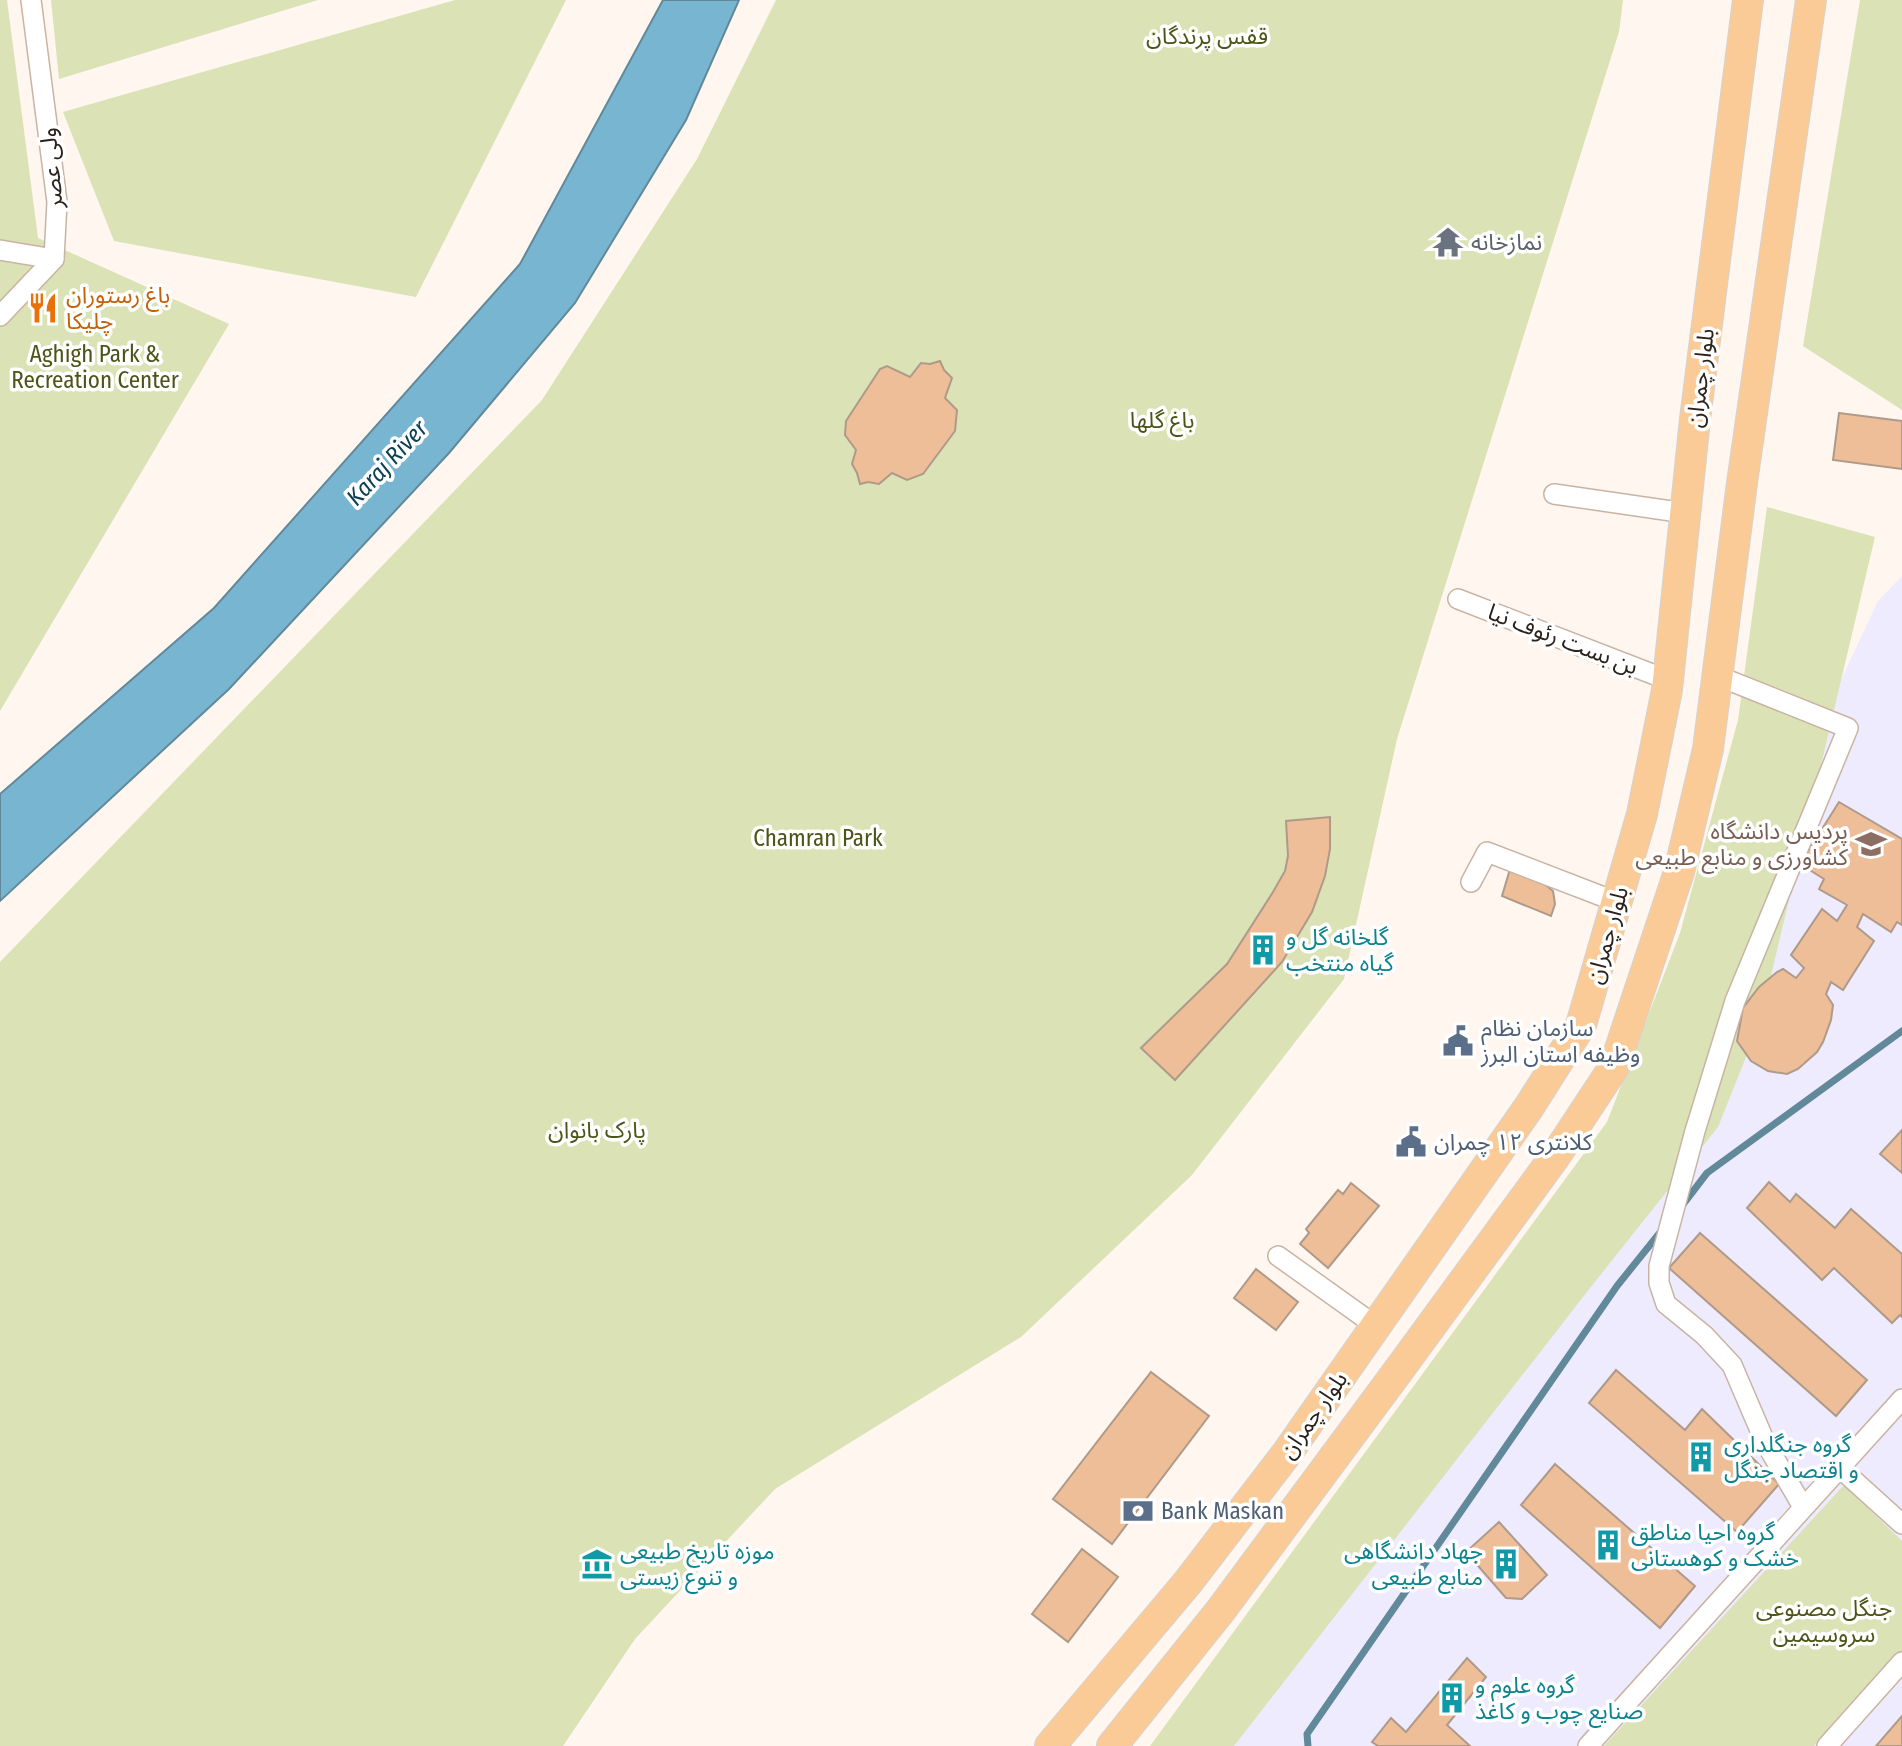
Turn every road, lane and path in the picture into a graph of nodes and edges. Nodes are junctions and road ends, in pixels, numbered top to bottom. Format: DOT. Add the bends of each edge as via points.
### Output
graph roads {
  1 [pos="32,0"];
  2 [pos="1748,0"];
  3 [pos="1811,0"];
  4 [pos="0,250"];
  5 [pos="54,259"];
  6 [pos="0,316"];
  7 [pos="1554,494"];
  8 [pos="1685,513"];
  9 [pos="1458,599"];
  10 [pos="1718,676"];
  11 [pos="1668,680"];
  12 [pos="1471,882"];
  13 [pos="1616,902"];
  14 [pos="1278,1256"];
  15 [pos="1376,1325"];
  16 [pos="1902,1399"];
  17 [pos="1840,1468"];
  18 [pos="1803,1507"];
  19 [pos="1902,1524"];
  20 [pos="1902,1662"];
  21 [pos="1050,1746"];
  22 [pos="1112,1746"];
  23 [pos="1588,1746"];
  24 [pos="1826,1746"];
  1 -- 5 [label="street, ولی عصر" via="57,202"];
  2 -- 8 [label="main road, بلوار چمران"];
  3 -- 10 [label="main road, بلوار چمران"];
  4 -- 5 [label="street"];
  5 -- 6 [label="street"];
  7 -- 8 [label="street"];
  8 -- 11 [label="main road, بلوار چمران"];
  9 -- 11 [label="street, بن بست رئوف نیا"];
  10 -- 18 [label="street" via="1848,728 1735,1002 1659,1266 1666,1304 1732,1365 1765,1442"];
  10 -- 22 [label="main road, بلوار چمران" via="1708,749 1679,872 1614,1067 1556,1155 1377,1400 1221,1611"];
  11 -- 13 [label="main road, بلوار چمران" via="1642,814"];
  12 -- 13 [label="street" via="1487,852"];
  13 -- 15 [label="main road, بلوار چمران" via="1581,1025"];
  14 -- 15 [label="street"];
  15 -- 21 [label="main road, بلوار چمران" via="1287,1453 1188,1582"];
  16 -- 17 [label="street"];
  17 -- 18 [label="street"];
  17 -- 19 [label="street"];
  18 -- 23 [label="street"];
  20 -- 24 [label="street"];
}
